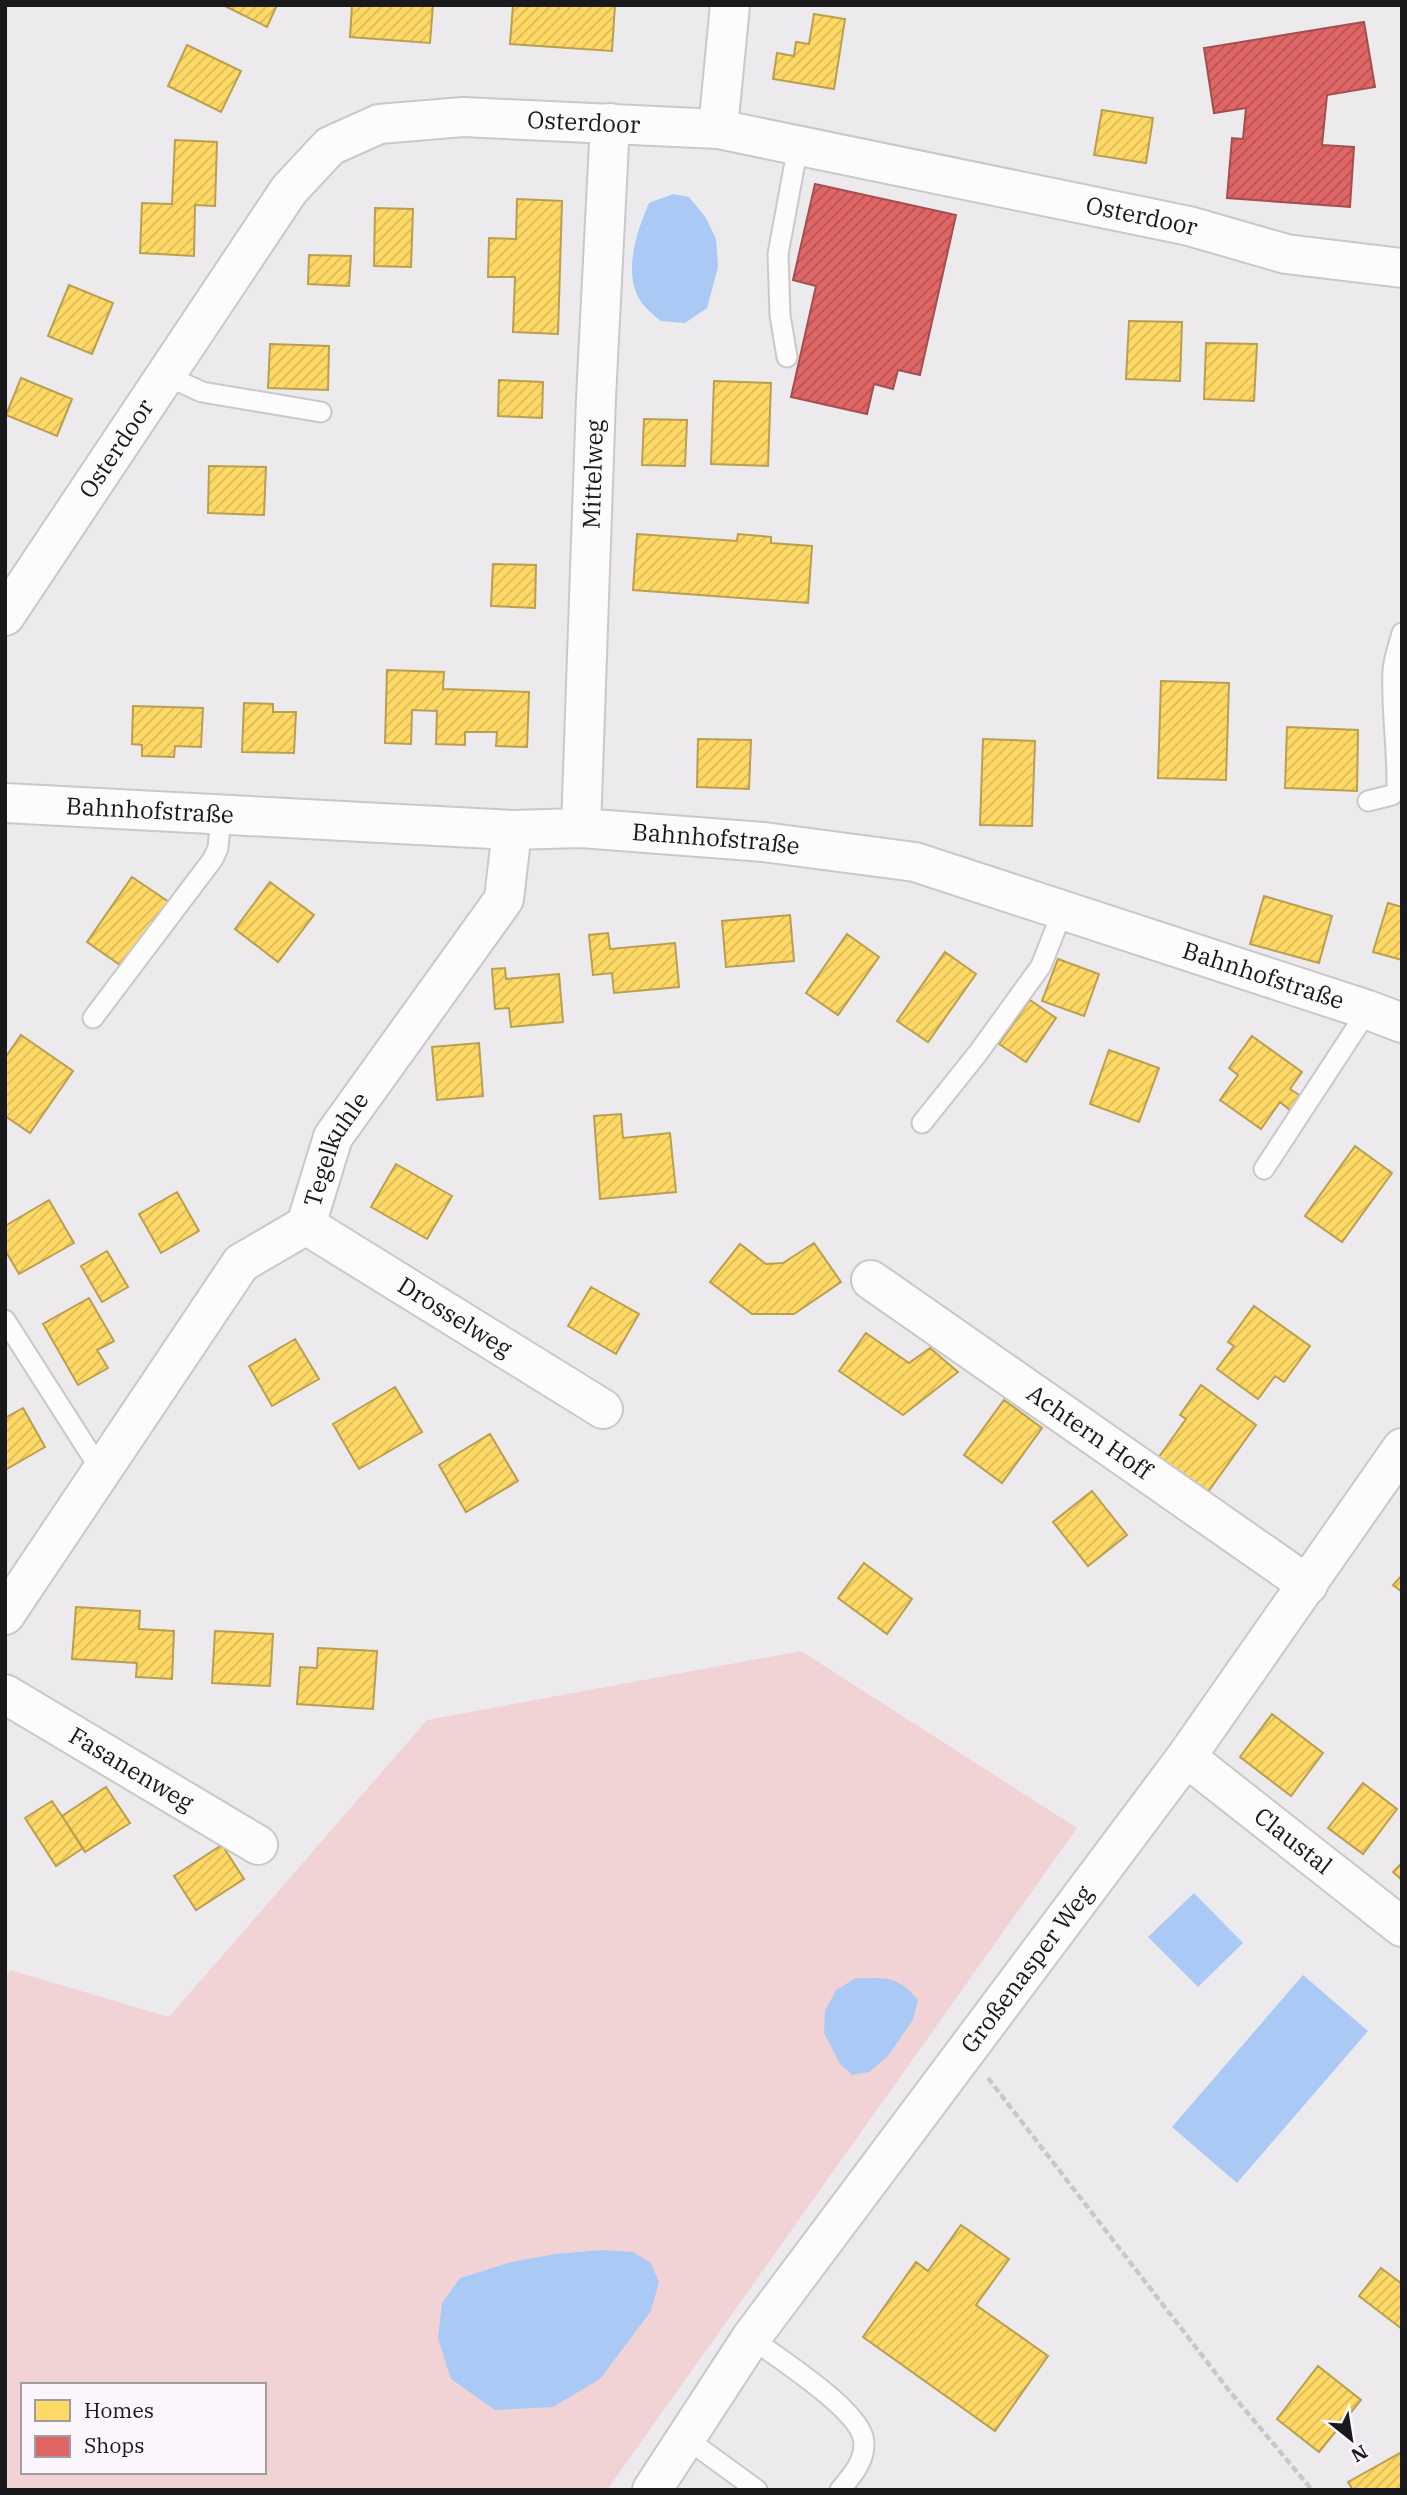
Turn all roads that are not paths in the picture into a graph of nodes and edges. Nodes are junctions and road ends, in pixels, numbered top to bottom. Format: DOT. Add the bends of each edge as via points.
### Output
graph roads {
  1 [pos="730,5"];
  2 [pos="610,122"];
  3 [pos="718,129"];
  4 [pos="798,146"];
  5 [pos="1402,268"];
  6 [pos="787,357"];
  7 [pos="165,375"];
  8 [pos="321,412"];
  9 [pos="5,616"];
  10 [pos="1402,633"];
  11 [pos="1368,801"];
  12 [pos="5,803"];
  13 [pos="221,815"];
  14 [pos="581,828"];
  15 [pos="512,830"];
  16 [pos="1063,911"];
  17 [pos="1385,1017"];
  18 [pos="93,1018"];
  19 [pos="922,1123"];
  20 [pos="1264,1169"];
  21 [pos="306,1225"];
  22 [pos="871,1280"];
  23 [pos="5,1320"];
  24 [pos="603,1409"];
  25 [pos="1402,1448"];
  26 [pos="102,1472"];
  27 [pos="1308,1585"];
  28 [pos="5,1615"];
  29 [pos="5,1694"];
  30 [pos="1186,1757"];
  31 [pos="258,1845"];
  32 [pos="1402,1927"];
  33 [pos="751,2338"];
  34 [pos="687,2439"];
  35 [pos="652,2490"];
  36 [pos="757,2490"];
  37 [pos="840,2490"];
  1 -- 3 [label="street"];
  2 -- 3 [label="street, Osterdoor"];
  2 -- 7 [label="street, Osterdoor" via="463,117 379,124 330,146 289,190"];
  2 -- 14 [label="street, Mittelweg"];
  3 -- 4 [label="street, Osterdoor"];
  4 -- 5 [label="street, Osterdoor" via="1189,226 1286,254"];
  4 -- 6 [label="lane" via="778,254"];
  7 -- 8 [label="lane" via="202,391"];
  7 -- 9 [label="street, Osterdoor"];
  10 -- 11 [label="lane" via="1393,667 1397,790"];
  12 -- 13 [label="street, Bahnhofstraße"];
  13 -- 15 [label="street, Bahnhofstraße"];
  13 -- 18 [label="lane" via="213,859"];
  14 -- 15 [label="street, Bahnhofstraße"];
  14 -- 16 [label="street, Bahnhofstraße" via="764,842 915,862"];
  15 -- 21 [label="street, Tegelkuhle" via="503,899 333,1137"];
  16 -- 17 [label="street, Bahnhofstraße"];
  16 -- 19 [label="lane" via="1041,966"];
  17 -- 20 [label="lane"];
  21 -- 24 [label="street, Drosselweg"];
  21 -- 26 [label="street, Tegelkuhle" via="241,1263"];
  22 -- 27 [label="street, Achtern Hoff"];
  23 -- 26 [label="lane"];
  25 -- 27 [label="street, Großenasper Weg"];
  26 -- 28 [label="street, Tegelkuhle"];
  27 -- 30 [label="street, Großenasper Weg"];
  29 -- 31 [label="street, Fasanenweg"];
  30 -- 32 [label="street, Claustal"];
  30 -- 33 [label="street, Großenasper Weg"];
  33 -- 34 [label="street, Großenasper Weg"];
  33 -- 37 [label="lane" via="857,2424 864,2439 863,2454"];
  34 -- 35 [label="street, Großenasper Weg"];
  34 -- 36 [label="lane"];
}
